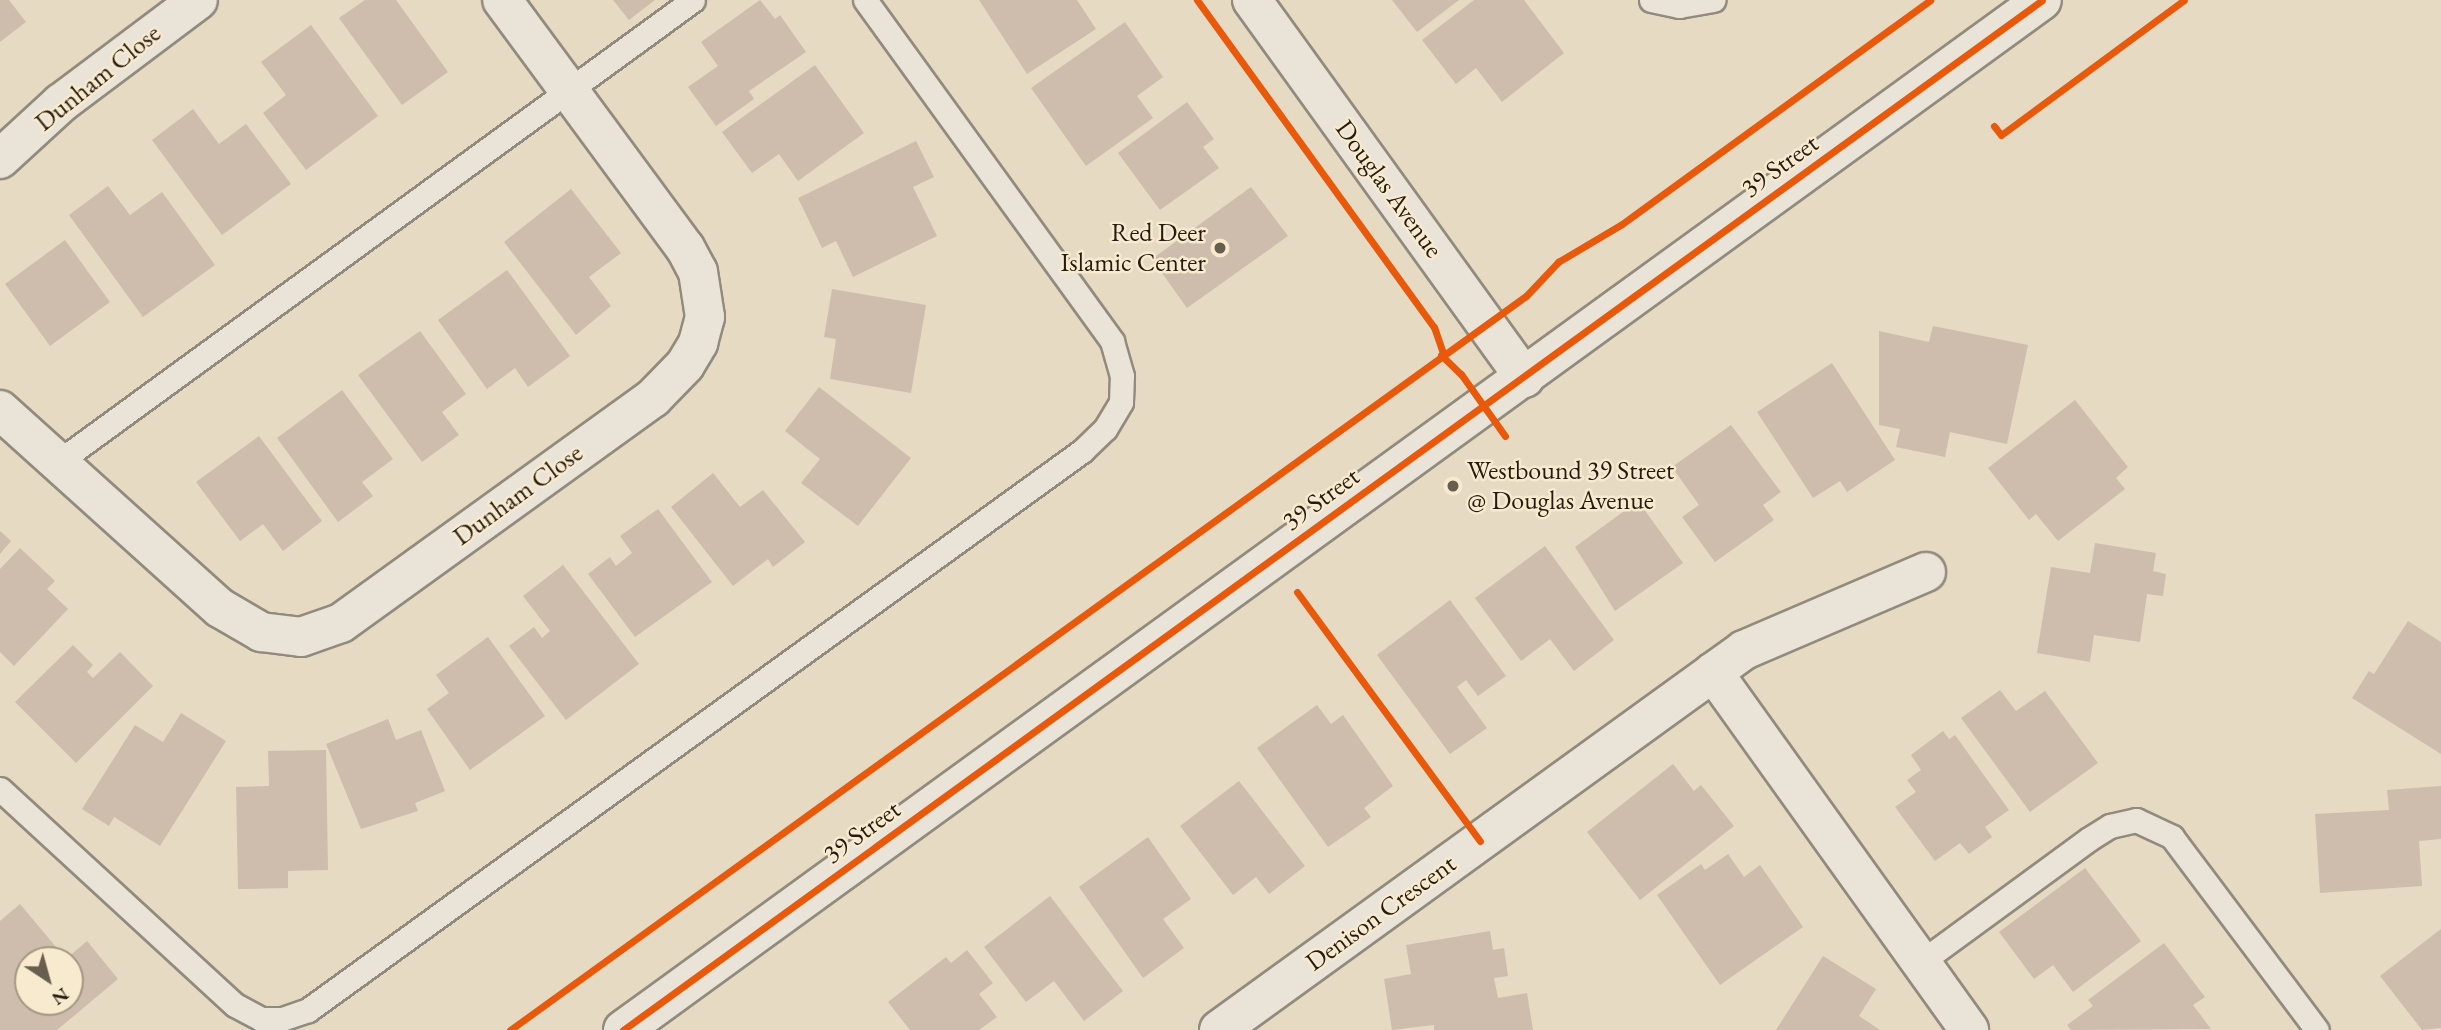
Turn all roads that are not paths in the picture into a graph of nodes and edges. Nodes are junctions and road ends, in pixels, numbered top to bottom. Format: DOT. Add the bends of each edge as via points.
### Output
graph roads {
  1 [pos="198,0"];
  2 [pos="502,0"];
  3 [pos="693,0"];
  4 [pos="865,0"];
  5 [pos="1252,0"];
  6 [pos="1651,0"];
  7 [pos="1713,0"];
  8 [pos="2042,0"];
  9 [pos="568,91"];
  10 [pos="0,159"];
  11 [pos="1525,378"];
  12 [pos="0,410"];
  13 [pos="58,462"];
  14 [pos="1926,572"];
  15 [pos="1713,672"];
  16 [pos="0,789"];
  17 [pos="1921,962"];
  18 [pos="623,1030"];
  19 [pos="1219,1030"];
  20 [pos="1969,1030"];
  21 [pos="2317,1030"];
  1 -- 10 [label="street, Dunham Close" via="61,103"];
  2 -- 9 [label="street, Dunham Close"];
  3 -- 9 [label="lane"];
  4 -- 16 [label="lane" via="1112,341 1122,376 1121,401 1105,429 1082,451 308,1010 282,1019 261,1018 234,1005"];
  5 -- 11 [label="street, Douglas Avenue"];
  6 -- 7 [label="lane" via="1679,6"];
  8 -- 11 [label="street, 39 Street"];
  9 -- 13 [label="lane"];
  9 -- 13 [label="street, Dunham Close" via="685,248 704,294 705,317 698,343 685,365 653,398 341,623 301,637 261,632 242,624"];
  11 -- 18 [label="street, 39 Street"];
  12 -- 13 [label="street, Dunham Close"];
  14 -- 15 [label="street, Denison Crescent" via="1744,650"];
  15 -- 17 [label="street"];
  15 -- 19 [label="street, Denison Crescent"];
  17 -- 20 [label="street"];
  17 -- 21 [label="lane" via="2090,839 2110,826 2136,820 2172,837"];
}
